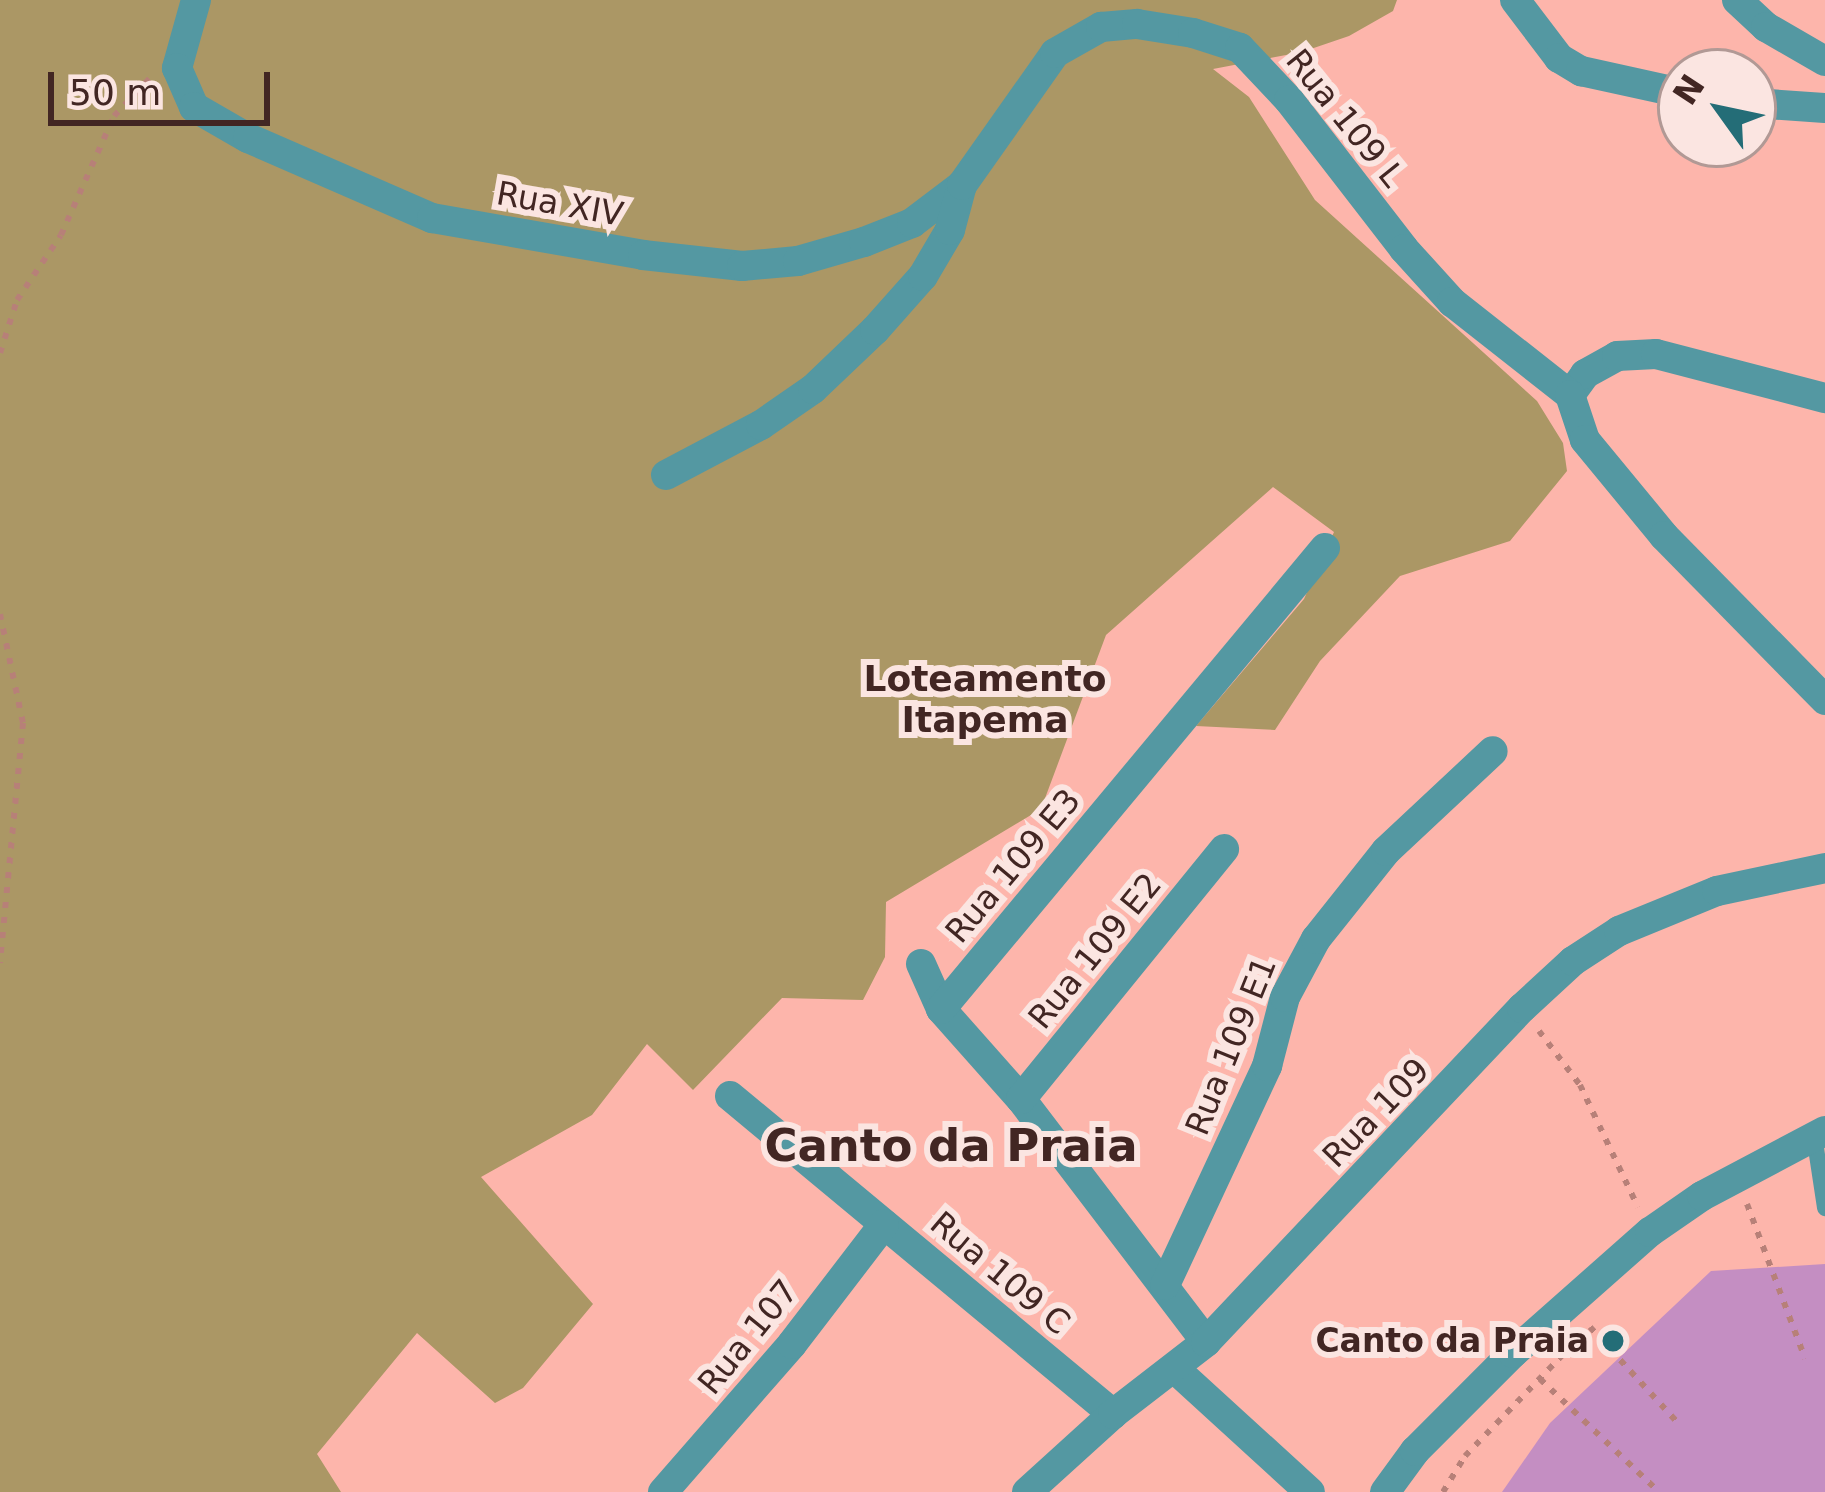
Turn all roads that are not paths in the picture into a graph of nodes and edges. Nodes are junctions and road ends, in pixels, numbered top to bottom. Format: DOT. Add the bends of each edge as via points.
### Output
graph roads {
  1 [pos="196,0"];
  2 [pos="1515,0"];
  3 [pos="1737,0"];
  4 [pos="1825,61"];
  5 [pos="1657,88"];
  6 [pos="1777,105"];
  7 [pos="1825,108"];
  8 [pos="962,184"];
  9 [pos="1570,394"];
  10 [pos="1825,398"];
  11 [pos="666,475"];
  12 [pos="1325,548"];
  13 [pos="1825,700"];
  14 [pos="1493,751"];
  15 [pos="1224,849"];
  16 [pos="1825,868"];
  17 [pos="921,964"];
  18 [pos="941,1009"];
  19 [pos="730,1096"];
  20 [pos="1022,1099"];
  21 [pos="1820,1133"];
  22 [pos="1825,1208"];
  23 [pos="884,1224"];
  24 [pos="1165,1286"];
  25 [pos="1206,1342"];
  26 [pos="1174,1368"];
  27 [pos="1113,1414"];
  28 [pos="663,1492"];
  29 [pos="1027,1492"];
  30 [pos="1310,1492"];
  31 [pos="1385,1492"];
  1 -- 8 [label="street, Rua XIV" via="177,68 204,116 432,218 742,266 799,261 912,223"];
  2 -- 5 [label="street" via="1547,45 1581,71"];
  3 -- 4 [label="street"];
  6 -- 7 [label="street"];
  8 -- 9 [label="street, Rua 109 L" via="1073,39 1137,24 1240,48 1452,302"];
  8 -- 11 [label="street, Rua 109 L" via="950,230 923,276 875,330 813,389"];
  9 -- 10 [label="street" via="1585,374 1617,356 1656,354"];
  9 -- 13 [label="street, Rua 109 L" via="1585,440 1664,536"];
  12 -- 18 [label="street, Rua 109 E3"];
  14 -- 24 [label="street, Rua 109 E1" via="1387,851 1316,939"];
  15 -- 20 [label="street, Rua 109 E2"];
  16 -- 25 [label="street, Rua 109" via="1717,892 1619,931 1573,961"];
  17 -- 18 [label="street"];
  18 -- 20 [label="street"];
  19 -- 23 [label="street, Rua 109 C"];
  20 -- 24 [label="street"];
  21 -- 22 [label="lane"];
  21 -- 31 [label="street" via="1650,1232 1513,1353"];
  23 -- 27 [label="street, Rua 109 C"];
  23 -- 28 [label="street, Rua 107"];
  24 -- 25 [label="street"];
  25 -- 26 [label="street, Rua 109"];
  26 -- 27 [label="street, Rua 109"];
  26 -- 30 [label="street"];
  27 -- 29 [label="street, Rua 109"];
}
